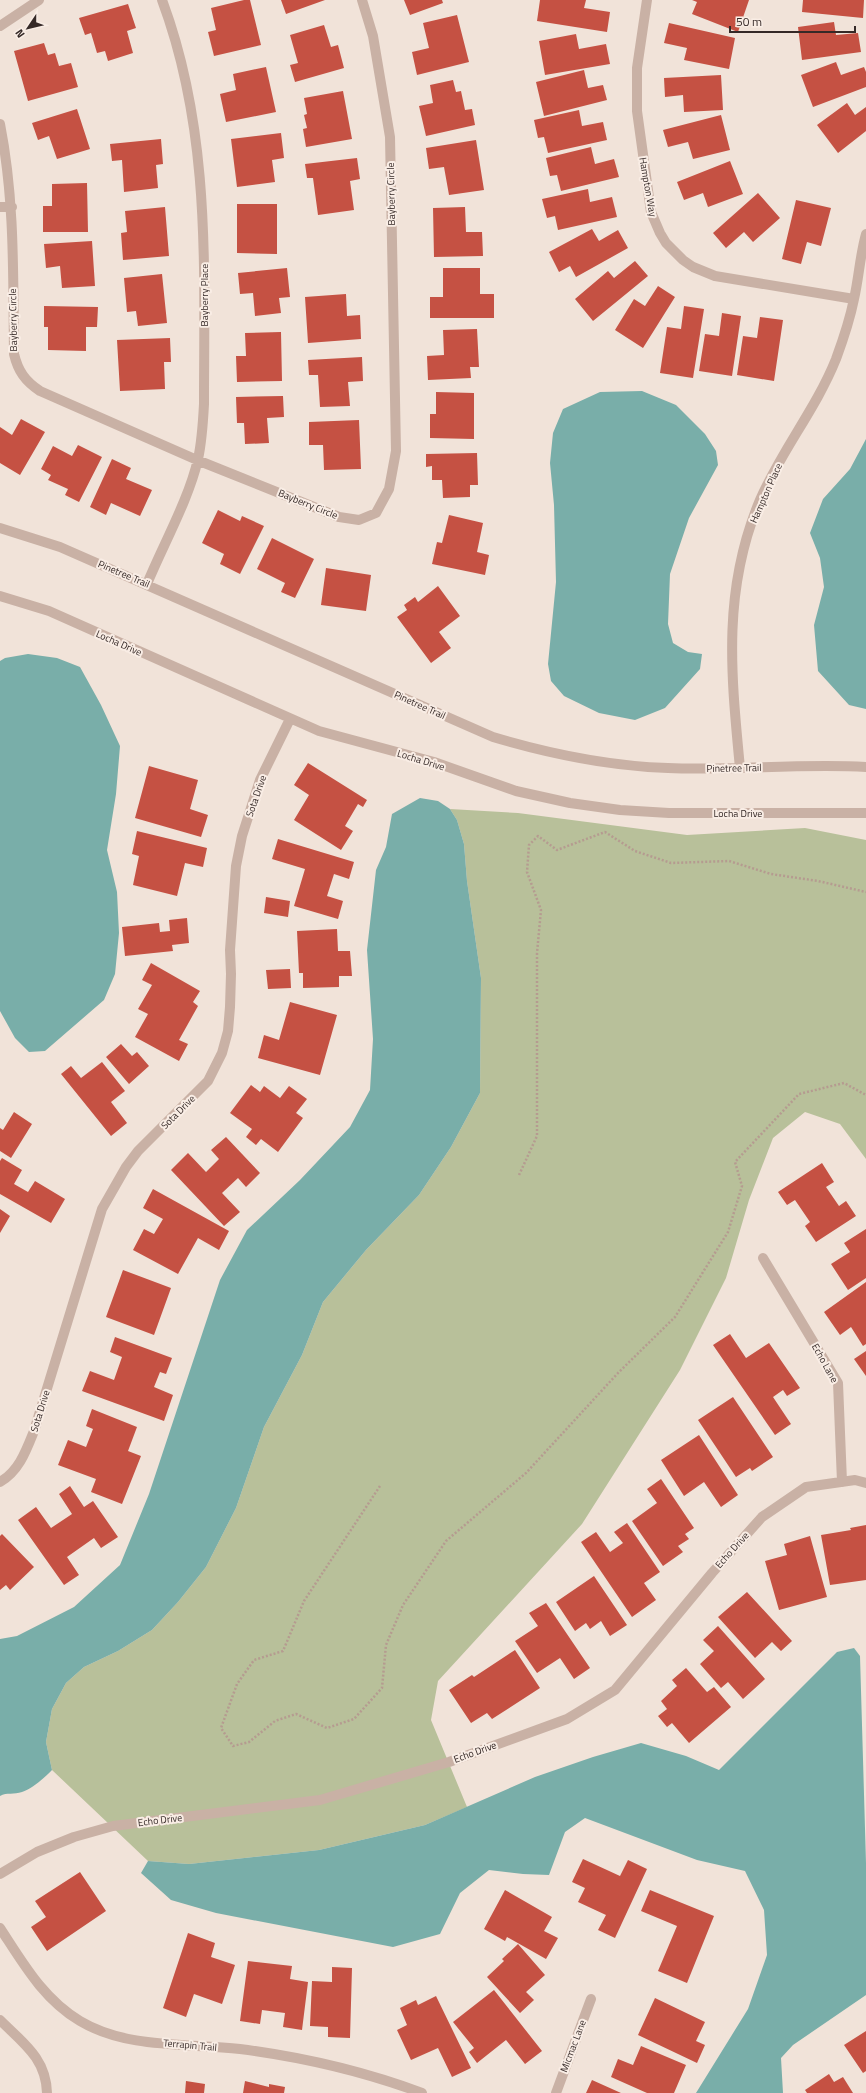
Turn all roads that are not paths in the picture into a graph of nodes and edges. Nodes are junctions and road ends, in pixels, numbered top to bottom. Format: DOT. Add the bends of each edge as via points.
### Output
graph roads {
  1 [pos="39,0"];
  2 [pos="162,0"];
  3 [pos="362,0"];
  4 [pos="647,0"];
  5 [pos="0,26"];
  6 [pos="0,124"];
  7 [pos="12,206"];
  8 [pos="0,207"];
  9 [pos="866,234"];
  10 [pos="854,299"];
  11 [pos="198,460"];
  12 [pos="0,528"];
  13 [pos="147,584"];
  14 [pos="0,596"];
  15 [pos="290,719"];
  16 [pos="866,767"];
  17 [pos="740,768"];
  18 [pos="866,813"];
  19 [pos="763,1258"];
  20 [pos="0,1482"];
  21 [pos="842,1482"];
  22 [pos="866,1483"];
  23 [pos="0,1874"];
  24 [pos="0,1928"];
  25 [pos="591,2000"];
  26 [pos="0,2020"];
  27 [pos="47,2093"];
  28 [pos="422,2093"];
  29 [pos="556,2093"];
  1 -- 5 [label="street"];
  2 -- 11 [label="street, Bayberry Place" via="182,65 200,167 203,218 204,404"];
  3 -- 11 [label="street, Bayberry Circle" via="373,36 390,137 396,451 389,488 376,513 359,520 340,517"];
  4 -- 10 [label="street, Hampton Way" via="637,68 637,111 651,212 666,243 693,267 714,276"];
  6 -- 7 [label="street, Bayberry Circle"];
  7 -- 8 [label="street"];
  7 -- 11 [label="street, Bayberry Circle" via="14,354 16,365 22,375 40,391"];
  9 -- 10 [label="street, Hampton Place"];
  10 -- 17 [label="street, Hampton Place" via="835,361 817,400 779,462 760,501 746,542 736,584 731,627 731,671"];
  11 -- 13 [label="street, Bayberry Place"];
  12 -- 13 [label="street, Pinetree Trail" via="60,547"];
  13 -- 17 [label="street, Pinetree Trail" via="492,737 574,758 621,765"];
  14 -- 15 [label="street, Locha Drive" via="49,611"];
  15 -- 18 [label="street, Locha Drive" via="319,731 434,762 516,791 570,803 669,813"];
  15 -- 20 [label="street, Sota Drive" via="260,780 242,836 236,866 228,1031 222,1054 208,1082 138,1151 102,1209 34,1432 24,1455 10,1476"];
  16 -- 17 [label="street, Pinetree Trail"];
  19 -- 21 [label="street, Echo Lane" via="838,1383"];
  21 -- 22 [label="street, Echo Drive" via="855,1480"];
  21 -- 23 [label="street, Echo Drive" via="806,1487 762,1517 615,1690 567,1719 449,1762 320,1800 113,1826 74,1837 37,1852"];
  24 -- 28 [label="street, Terrapin Trail" via="35,1982 52,2000 81,2022 103,2032 139,2040 294,2057 348,2070"];
  25 -- 29 [label="street, Micmac Lane"];
  26 -- 27 [label="street" via="41,2063"];
}
